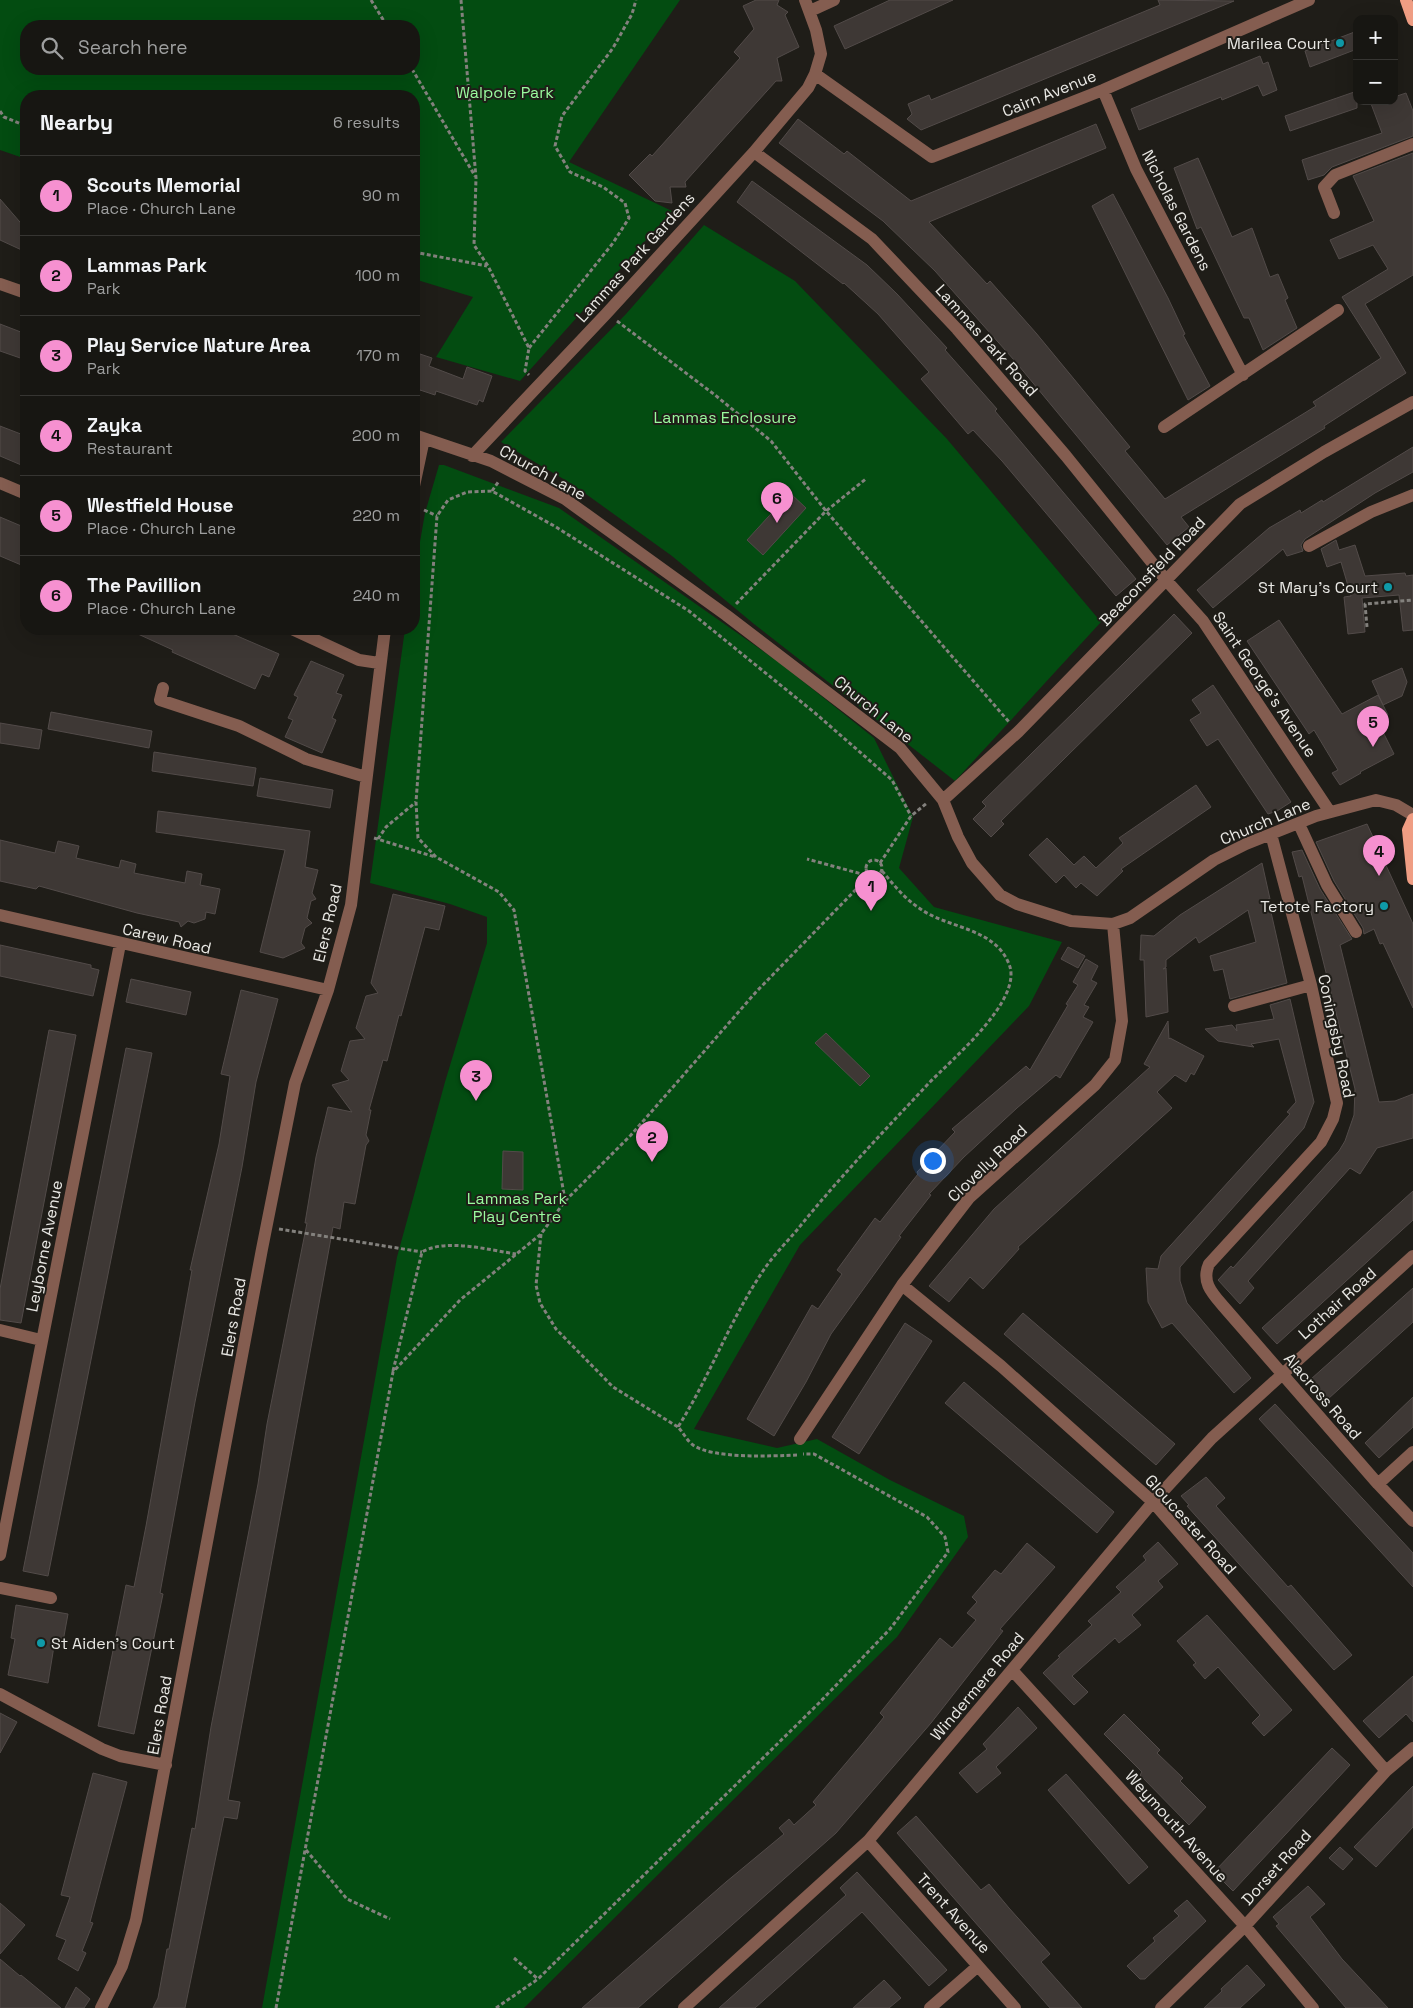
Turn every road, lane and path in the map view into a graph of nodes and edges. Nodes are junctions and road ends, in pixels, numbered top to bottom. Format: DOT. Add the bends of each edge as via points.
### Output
graph roads {
  1 [pos="371,0"];
  2 [pos="461,0"];
  3 [pos="636,0"];
  4 [pos="834,0"];
  5 [pos="1309,0"];
  6 [pos="1406,0"];
  7 [pos="808,6"];
  8 [pos="383,20"];
  9 [pos="1413,20"];
  10 [pos="815,74"];
  11 [pos="416,75"];
  12 [pos="1103,90"];
  13 [pos="0,111"];
  14 [pos="20,123"];
  15 [pos="1413,144"];
  16 [pos="754,152"];
  17 [pos="476,178"];
  18 [pos="1334,213"];
  19 [pos="420,253"];
  20 [pos="488,266"];
  21 [pos="0,284"];
  22 [pos="20,291"];
  23 [pos="1338,310"];
  24 [pos="606,314"];
  25 [pos="529,348"];
  26 [pos="1243,375"];
  27 [pos="540,384"];
  28 [pos="1413,402"];
  29 [pos="1164,427"];
  30 [pos="420,437"];
  31 [pos="472,456"];
  32 [pos="867,478"];
  33 [pos="0,483"];
  34 [pos="20,491"];
  35 [pos="1413,495"];
  36 [pos="424,510"];
  37 [pos="826,511"];
  38 [pos="437,516"];
  39 [pos="1309,546"];
  40 [pos="1166,580"];
  41 [pos="1413,600"];
  42 [pos="726,615"];
  43 [pos="1367,627"];
  44 [pos="305,635"];
  45 [pos="384,635"];
  46 [pos="379,663"];
  47 [pos="163,688"];
  48 [pos="1018,732"];
  49 [pos="366,777"];
  50 [pos="941,797"];
  51 [pos="416,802"];
  52 [pos="1330,812"];
  53 [pos="911,816"];
  54 [pos="1413,817"];
  55 [pos="1299,824"];
  56 [pos="1271,834"];
  57 [pos="358,836"];
  58 [pos="378,839"];
  59 [pos="436,857"];
  60 [pos="808,859"];
  61 [pos="880,863"];
  62 [pos="882,871"];
  63 [pos="869,876"];
  64 [pos="1413,879"];
  65 [pos="0,915"];
  66 [pos="1113,924"];
  67 [pos="1356,932"];
  68 [pos="120,944"];
  69 [pos="1311,985"];
  70 [pos="328,990"];
  71 [pos="1234,1006"];
  72 [pos="565,1201"];
  73 [pos="266,1227"];
  74 [pos="541,1234"];
  75 [pos="422,1252"];
  76 [pos="517,1254"];
  77 [pos="1413,1256"];
  78 [pos="902,1285"];
  79 [pos="1210,1291"];
  80 [pos="0,1330"];
  81 [pos="41,1340"];
  82 [pos="393,1372"];
  83 [pos="1282,1373"];
  84 [pos="678,1427"];
  85 [pos="800,1439"];
  86 [pos="1413,1452"];
  87 [pos="1378,1484"];
  88 [pos="1153,1502"];
  89 [pos="1413,1521"];
  90 [pos="0,1555"];
  91 [pos="0,1588"];
  92 [pos="52,1598"];
  93 [pos="1012,1670"];
  94 [pos="0,1694"];
  95 [pos="1413,1748"];
  96 [pos="166,1765"];
  97 [pos="1386,1771"];
  98 [pos="868,1841"];
  99 [pos="305,1849"];
  100 [pos="390,1919"];
  101 [pos="1245,1926"];
  102 [pos="514,1958"];
  103 [pos="978,1966"];
  104 [pos="538,1979"];
  105 [pos="101,2008"];
  106 [pos="276,2008"];
  107 [pos="496,2008"];
  108 [pos="684,2008"];
  109 [pos="930,2008"];
  110 [pos="1014,2008"];
  111 [pos="1161,2008"];
  112 [pos="1313,2008"];
  1 -- 8 [label="path"];
  2 -- 17 [label="path"];
  3 -- 25 [label="path" via="613,48 562,116 555,146 570,172 603,187 625,203 629,218 613,243"];
  4 -- 7 [label="street"];
  5 -- 12 [label="street, Cairn Avenue"];
  6 -- 9 [label="main road"];
  7 -- 10 [label="street, Lammas Park Gardens" via="821,54"];
  10 -- 12 [label="street, Cairn Avenue" via="932,157"];
  10 -- 16 [label="street, Lammas Park Gardens" via="808,88"];
  11 -- 17 [label="path"];
  12 -- 26 [label="street, Nicholas Gardens" via="1136,169"];
  13 -- 14 [label="path"];
  15 -- 18 [label="street" via="1335,175 1324,188"];
  16 -- 24 [label="street, Lammas Park Gardens"];
  16 -- 40 [label="street, Lammas Park Road" via="872,239 964,336"];
  17 -- 20 [label="path" via="474,245"];
  19 -- 20 [label="path"];
  20 -- 25 [label="path"];
  21 -- 22 [label="street"];
  23 -- 26 [label="street"];
  24 -- 27 [label="street, Lammas Park Gardens"];
  24 -- 37 [label="path" via="771,441"];
  25 -- 27 [label="path" via="525,371"];
  26 -- 29 [label="street"];
  27 -- 31 [label="street, Lammas Park Gardens"];
  28 -- 40 [label="street, Beaconsfield Road" via="1240,504"];
  30 -- 31 [label="street, Church Lane"];
  31 -- 42 [label="street, Church Lane" via="491,461 565,499"];
  32 -- 37 [label="path"];
  33 -- 34 [label="street"];
  35 -- 39 [label="street" via="1371,512"];
  36 -- 38 [label="path"];
  37 -- 42 [label="path"];
  37 -- 48 [label="path"];
  38 -- 51 [label="path"];
  38 -- 53 [label="path" via="448,500 467,492 492,491 556,527 681,606 892,780"];
  40 -- 48 [label="street, Beaconsfield Road"];
  40 -- 52 [label="street, Saint George's Avenue" via="1203,621"];
  41 -- 43 [label="path" via="1366,604"];
  42 -- 50 [label="street, Church Lane" via="900,748"];
  44 -- 46 [label="street" via="359,660"];
  45 -- 46 [label="street, Elers Road"];
  46 -- 49 [label="street, Elers Road"];
  47 -- 49 [label="street" via="160,700 239,726 306,759"];
  48 -- 50 [label="street, Beaconsfield Road"];
  49 -- 57 [label="street, Elers Road"];
  50 -- 53 [label="path"];
  50 -- 66 [label="street, Church Lane" via="972,863 1000,894 1046,915 1090,924"];
  51 -- 58 [label="path" via="386,827"];
  51 -- 59 [label="path" via="418,838"];
  52 -- 54 [label="street, Church Lane" via="1376,800 1396,805"];
  52 -- 55 [label="street, Church Lane"];
  53 -- 61 [label="path"];
  54 -- 64 [label="main road" via="1408,830"];
  55 -- 56 [label="street, Church Lane"];
  55 -- 67 [label="street" via="1328,885"];
  56 -- 66 [label="street, Church Lane" via="1214,860 1130,918"];
  56 -- 69 [label="street, Coningsby Road"];
  57 -- 58 [label="path"];
  57 -- 70 [label="street, Elers Road" via="351,905"];
  58 -- 59 [label="path"];
  59 -- 72 [label="path" via="499,892 514,910"];
  60 -- 63 [label="path"];
  61 -- 62 [label="path"];
  61 -- 63 [label="path" via="877,860 866,865"];
  62 -- 63 [label="path" via="877,876"];
  62 -- 84 [label="path" via="920,909 978,933 1000,948 1010,966 1010,987 990,1022 826,1193 761,1273"];
  63 -- 72 [label="path" via="756,992 631,1135"];
  65 -- 68 [label="street, Carew Road"];
  66 -- 78 [label="street, Clovelly Road" via="1122,1021 1115,1060 1095,1085 969,1198"];
  68 -- 70 [label="street, Carew Road"];
  68 -- 81 [label="street, Leyborne Avenue"];
  69 -- 71 [label="street"];
  69 -- 79 [label="street, Coningsby Road" via="1337,1103 1334,1119 1322,1142 1209,1264 1205,1272"];
  70 -- 73 [label="street, Elers Road" via="295,1084"];
  72 -- 74 [label="path"];
  73 -- 75 [label="path"];
  73 -- 96 [label="street, Elers Road"];
  74 -- 76 [label="path"];
  74 -- 84 [label="path" via="536,1285 540,1303 556,1328 613,1387"];
  75 -- 76 [label="path" via="444,1245"];
  75 -- 82 [label="path"];
  76 -- 82 [label="path" via="460,1300"];
  77 -- 83 [label="street, Lothair Road"];
  78 -- 85 [label="street, Clovelly Road"];
  78 -- 88 [label="street, Gloucester Road" via="1000,1366"];
  79 -- 83 [label="street, Alacross Road"];
  80 -- 81 [label="street"];
  81 -- 90 [label="street, Leyborne Avenue"];
  82 -- 99 [label="path"];
  83 -- 87 [label="street, Alacross Road"];
  83 -- 88 [label="street, Windermere Road" via="1212,1438"];
  84 -- 104 [label="path" via="693,1445 714,1453 764,1457 814,1454 927,1517 946,1537 948,1552 890,1629 819,1704"];
  86 -- 87 [label="street"];
  87 -- 89 [label="street, Alacross Road"];
  88 -- 93 [label="street, Windermere Road"];
  88 -- 97 [label="street, Gloucester Road"];
  91 -- 92 [label="street"];
  93 -- 98 [label="street, Windermere Road"];
  93 -- 101 [label="street, Weymouth Avenue"];
  94 -- 96 [label="street" via="102,1749"];
  95 -- 97 [label="street, Dorset Road"];
  96 -- 105 [label="street, Elers Road" via="136,1920 122,1966"];
  97 -- 101 [label="street, Dorset Road"];
  98 -- 103 [label="street, Trent Avenue"];
  98 -- 108 [label="street, Windermere Road"];
  99 -- 100 [label="path" via="347,1899"];
  99 -- 106 [label="path"];
  101 -- 111 [label="street, Dorset Road"];
  101 -- 112 [label="street, Weymouth Avenue"];
  102 -- 104 [label="path"];
  103 -- 109 [label="street"];
  103 -- 110 [label="street, Trent Avenue"];
  104 -- 107 [label="path"];
}
